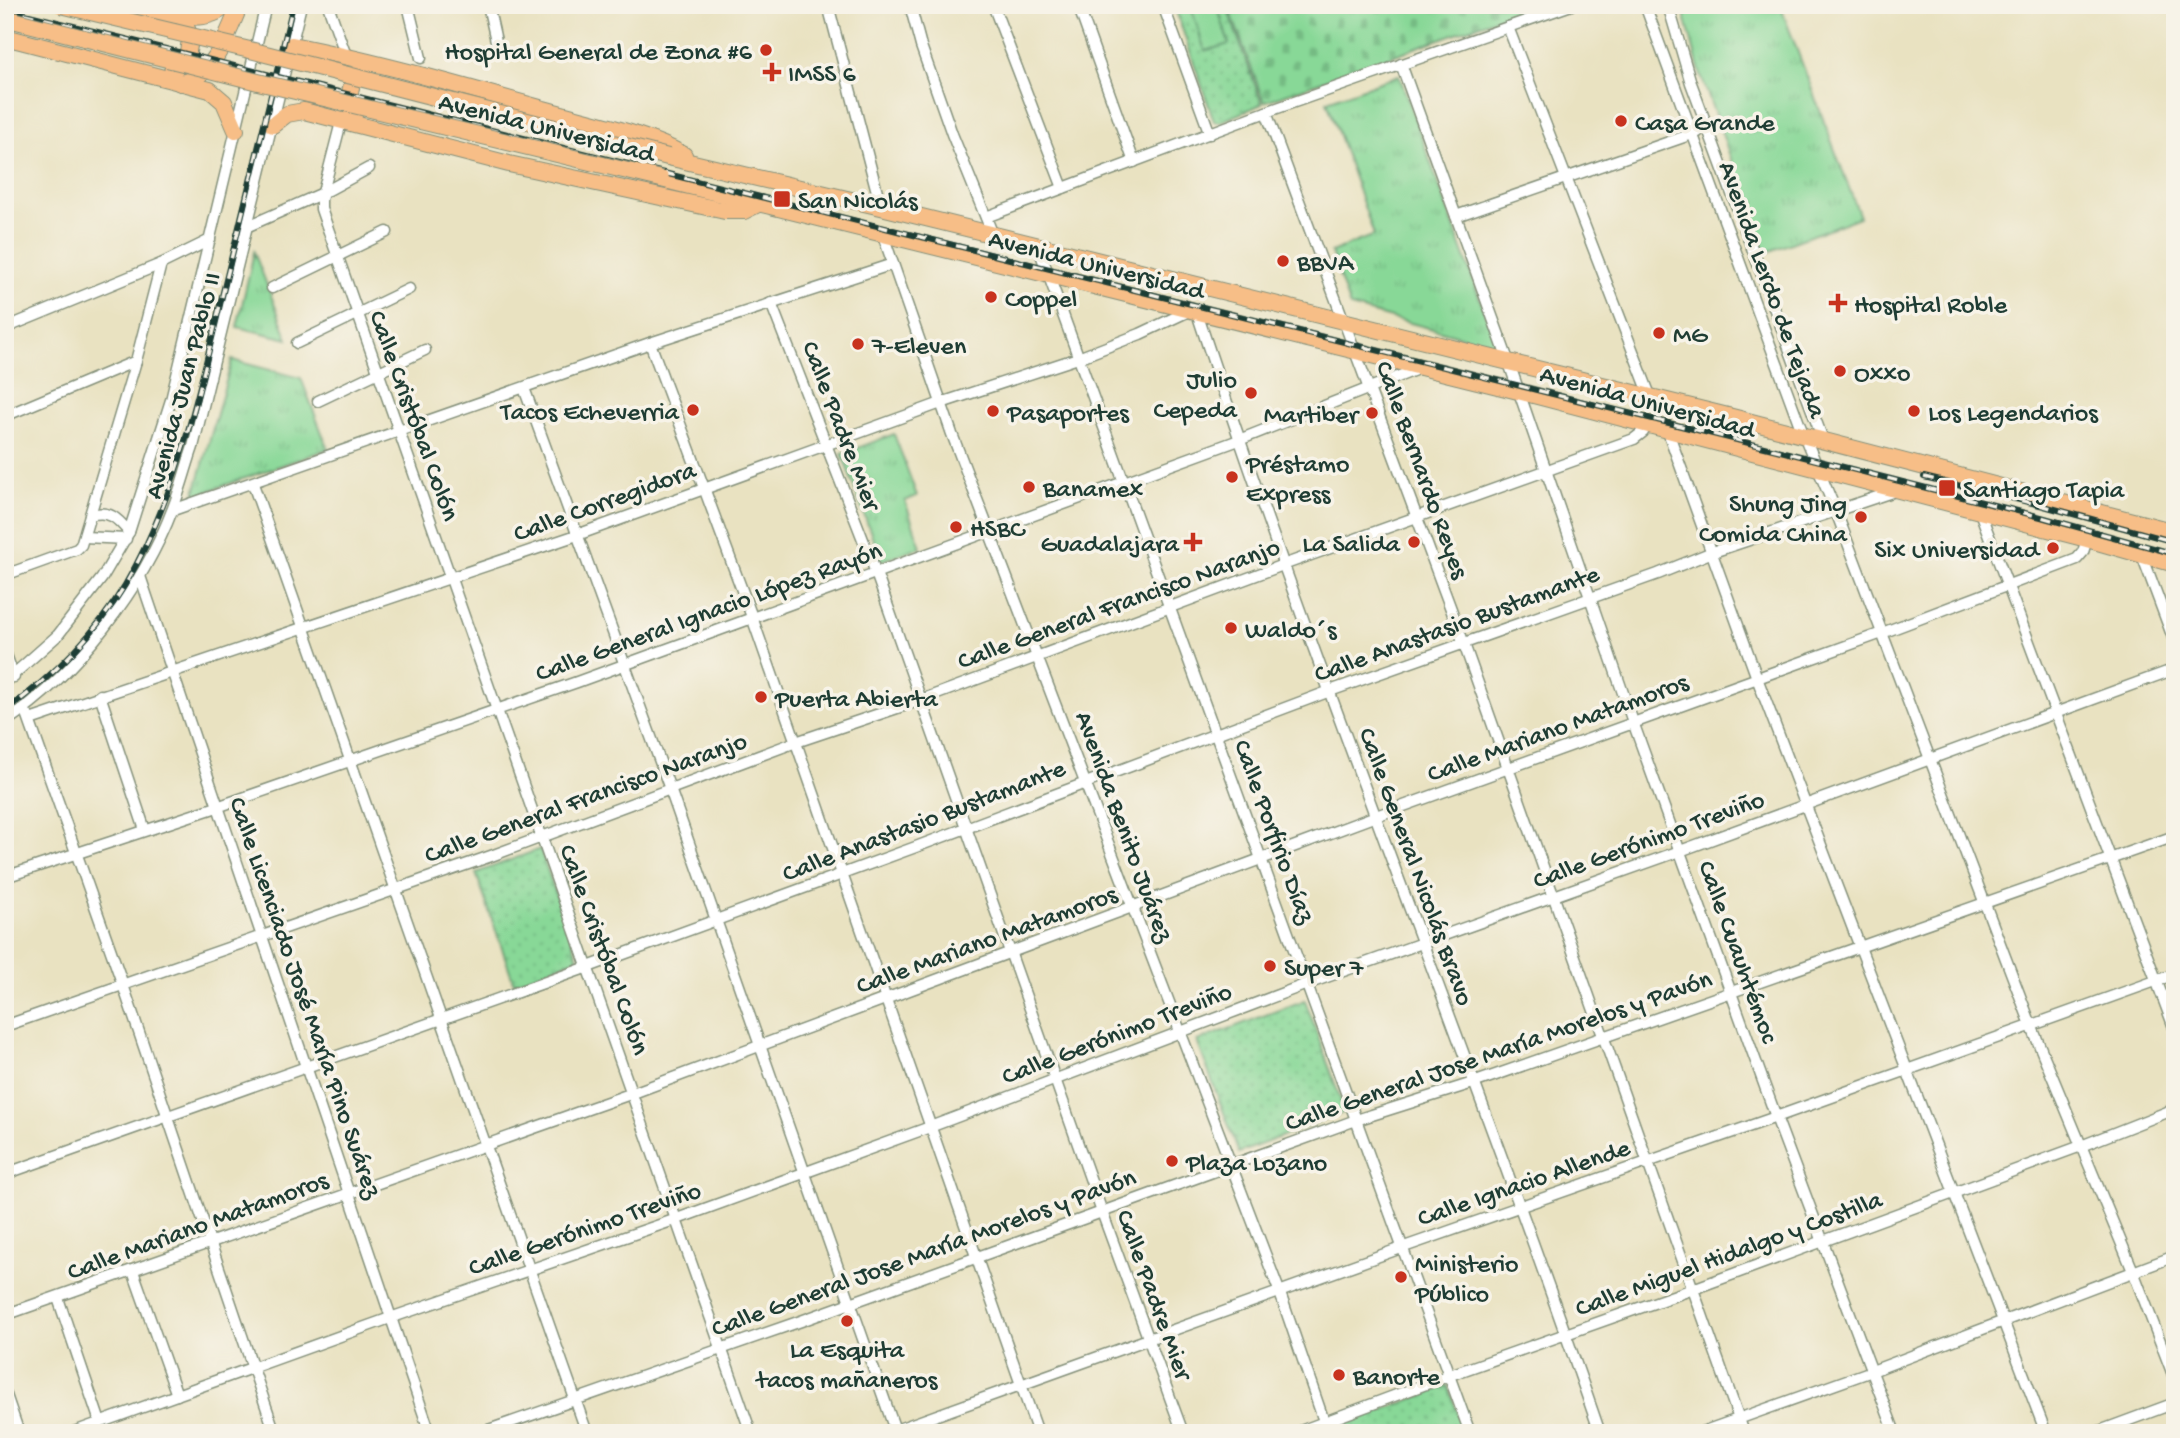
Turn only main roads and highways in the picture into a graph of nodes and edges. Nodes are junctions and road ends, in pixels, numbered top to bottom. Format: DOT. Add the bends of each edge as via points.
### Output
graph roads {
  1 [pos="61,5"];
  2 [pos="131,5"];
  3 [pos="226,5"];
  4 [pos="240,5"];
  5 [pos="180,16"];
  6 [pos="5,18"];
  7 [pos="5,37"];
  8 [pos="292,45"];
  9 [pos="371,62"];
  10 [pos="157,78"];
  11 [pos="180,83"];
  12 [pos="273,125"];
  13 [pos="362,127"];
  14 [pos="236,130"];
  15 [pos="702,165"];
  16 [pos="760,203"];
  17 [pos="2172,529"];
  18 [pos="2175,564"];
  1 -- 15 [label="highway, Avenida Universidad, bridge"];
  2 -- 5 [label="highway"];
  3 -- 5 [label="highway" via="210,15"];
  4 -- 11 [label="highway" via="209,68"];
  5 -- 10 [label="highway" via="190,41 187,56"];
  6 -- 16 [label="highway, Avenida Universidad, bridge"];
  7 -- 10 [label="highway"];
  8 -- 9 [label="highway"];
  9 -- 13 [label="highway" via="360,69 349,92 349,105"];
  9 -- 15 [label="highway" via="647,139"];
  10 -- 11 [label="highway"];
  11 -- 14 [label="highway" via="218,95"];
  12 -- 13 [label="highway" via="298,111"];
  13 -- 16 [label="highway" via="725,211 744,211"];
  15 -- 17 [label="highway, Avenida Universidad"];
  16 -- 18 [label="highway, Avenida Universidad" via="1667,429"];
}
